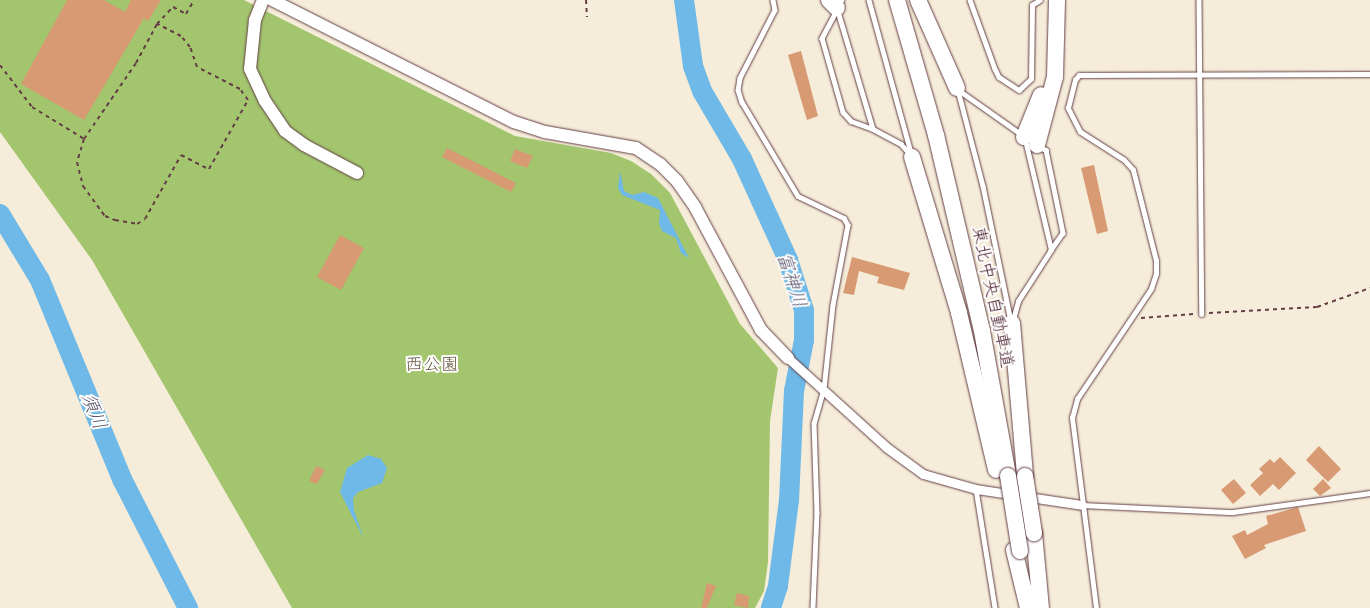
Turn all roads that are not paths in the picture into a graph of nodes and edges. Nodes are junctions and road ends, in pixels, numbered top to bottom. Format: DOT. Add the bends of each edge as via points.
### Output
graph roads {
  1 [pos="263,0"];
  2 [pos="272,0"];
  3 [pos="773,0"];
  4 [pos="869,0"];
  5 [pos="897,0"];
  6 [pos="918,0"];
  7 [pos="970,0"];
  8 [pos="1040,0"];
  9 [pos="1050,0"];
  10 [pos="1057,0"];
  11 [pos="1199,0"];
  12 [pos="836,3"];
  13 [pos="1370,74"];
  14 [pos="1200,75"];
  15 [pos="957,88"];
  16 [pos="873,129"];
  17 [pos="1031,141"];
  18 [pos="912,157"];
  19 [pos="357,173"];
  20 [pos="1051,250"];
  21 [pos="1202,314"];
  22 [pos="1012,324"];
  23 [pos="788,358"];
  24 [pos="824,389"];
  25 [pos="1002,476"];
  26 [pos="976,489"];
  27 [pos="1370,493"];
  28 [pos="1082,505"];
  29 [pos="813,608"];
  30 [pos="995,608"];
  31 [pos="1029,608"];
  32 [pos="1041,608"];
  33 [pos="1096,608"];
  1 -- 19 [label="street" via="255,20 250,69 264,101 285,131 304,146"];
  2 -- 23 [label="street" via="514,122 545,132 636,148 660,164 695,207 760,330"];
  3 -- 24 [label="lane" via="775,10 740,78 738,90 798,196 844,218 848,225 833,304"];
  4 -- 18 [label="lane"];
  5 -- 25 [label="highway, 東北中央自動車道" via="936,135 980,322"];
  6 -- 15 [label="highway"];
  7 -- 8 [label="lane" via="999,77 1019,90 1031,79 1032,5"];
  9 -- 17 [label="highway" via="1047,80"];
  10 -- 17 [label="highway" via="1055,77"];
  11 -- 14 [label="lane"];
  12 -- 16 [label="lane"];
  12 -- 16 [label="lane" via="822,38 844,112 851,121"];
  13 -- 14 [label="lane"];
  14 -- 21 [label="lane"];
  14 -- 28 [label="lane" via="1079,75 1075,80 1068,108 1080,132 1124,160 1133,170 1156,260 1151,289 1077,399 1072,418"];
  15 -- 17 [label="lane"];
  15 -- 22 [label="lane" via="983,186"];
  16 -- 18 [label="lane" via="901,144"];
  17 -- 20 [label="lane"];
  17 -- 20 [label="lane" via="1046,150 1063,233"];
  18 -- 25 [label="highway" via="959,313"];
  20 -- 22 [label="lane" via="1018,301"];
  22 -- 32 [label="highway, bridge" via="1025,476"];
  23 -- 24 [label="street"];
  24 -- 26 [label="street" via="904,462 938,480"];
  24 -- 29 [label="lane" via="814,423 817,512"];
  25 -- 31 [label="highway, 東北中央自動車道, bridge"];
  26 -- 28 [label="street"];
  26 -- 30 [label="lane"];
  27 -- 28 [label="lane" via="1233,512"];
  28 -- 33 [label="lane"];
}
